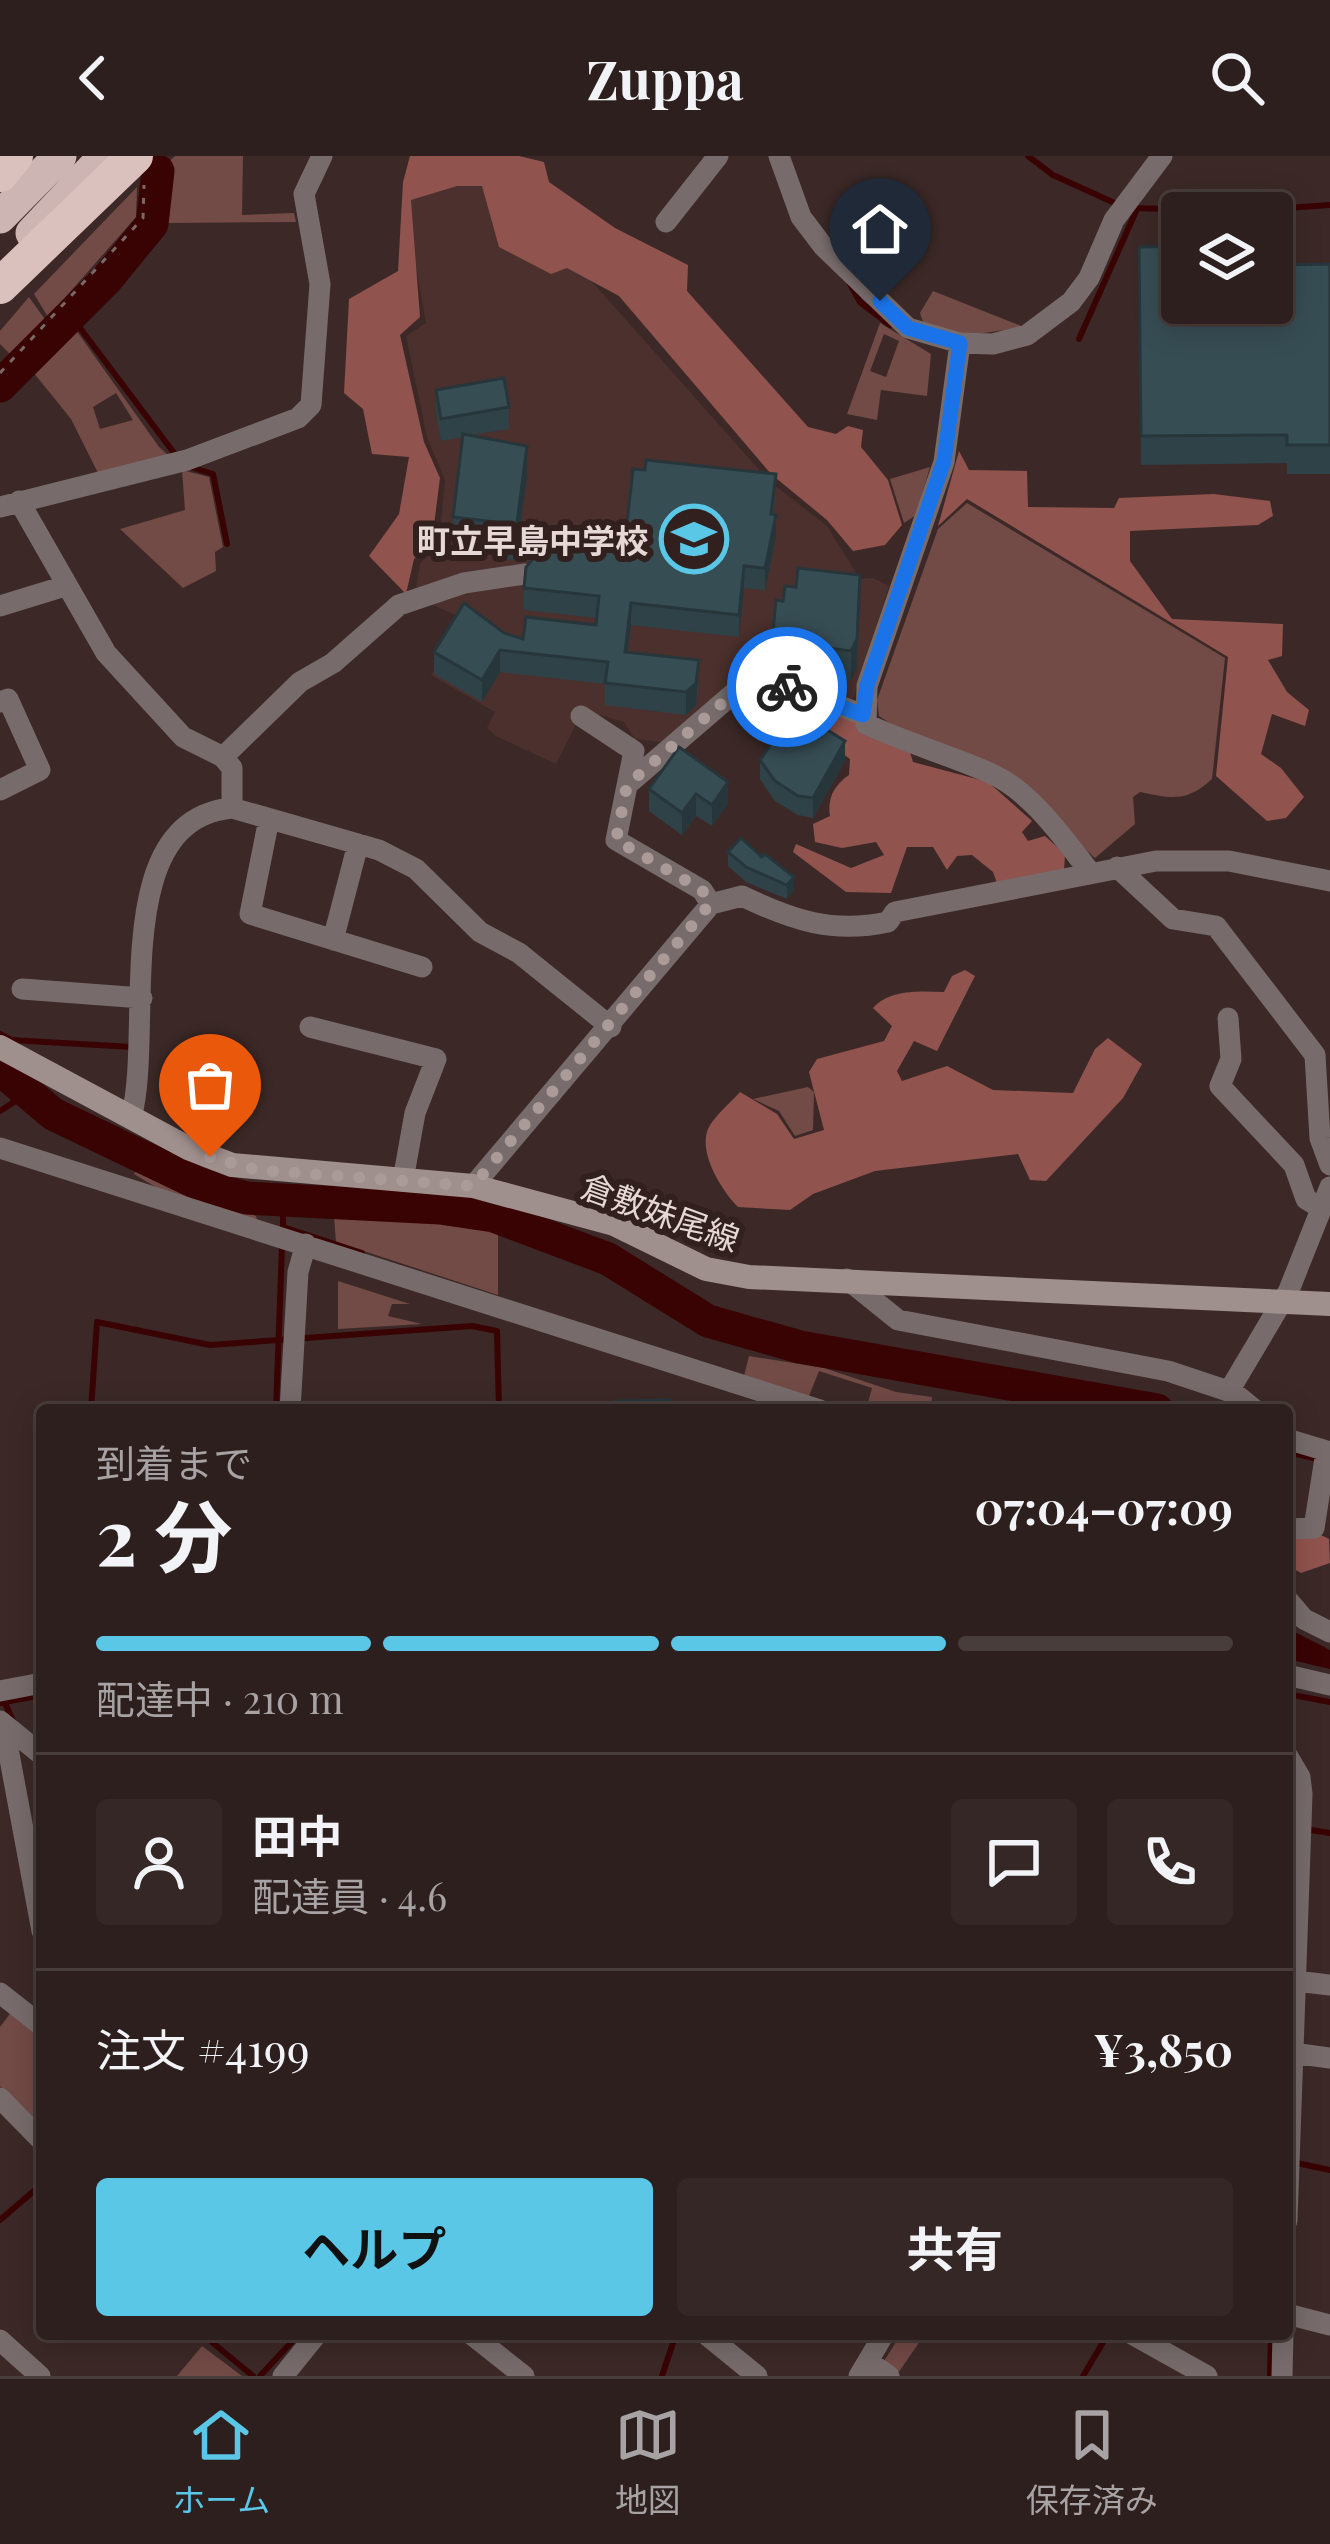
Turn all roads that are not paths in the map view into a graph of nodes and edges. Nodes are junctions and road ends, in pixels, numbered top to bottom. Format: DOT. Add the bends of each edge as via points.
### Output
graph roads {
  1 [pos="15,156"];
  2 [pos="60,156"];
  3 [pos="105,156"];
  4 [pos="322,156"];
  5 [pos="718,156"];
  6 [pos="779,156"];
  7 [pos="1162,156"];
  8 [pos="139,170"];
  9 [pos="0,174"];
  10 [pos="0,217"];
  11 [pos="666,222"];
  12 [pos="0,266"];
  13 [pos="0,286"];
  14 [pos="960,343"];
  15 [pos="10,504"];
  16 [pos="525,574"];
  17 [pos="65,586"];
  18 [pos="0,606"];
  19 [pos="0,702"];
  20 [pos="863,715"];
  21 [pos="580,716"];
  22 [pos="223,757"];
  23 [pos="627,785"];
  24 [pos="0,790"];
  25 [pos="232,808"];
  26 [pos="268,819"];
  27 [pos="358,844"];
  28 [pos="1117,867"];
  29 [pos="1090,872"];
  30 [pos="1330,881"];
  31 [pos="710,904"];
  32 [pos="333,940"];
  33 [pos="422,967"];
  34 [pos="22,989"];
  35 [pos="142,998"];
  36 [pos="1228,1018"];
  37 [pos="310,1027"];
  38 [pos="611,1027"];
  39 [pos="0,1047"];
  40 [pos="131,1118"];
  41 [pos="0,1148"];
  42 [pos="1330,1165"];
  43 [pos="403,1180"];
  44 [pos="473,1186"];
  45 [pos="1325,1197"];
  46 [pos="304,1250"];
  47 [pos="846,1279"];
  48 [pos="1282,1301"];
  49 [pos="1330,1304"];
  50 [pos="1219,1396"];
  51 [pos="291,1404"];
  52 [pos="801,1404"];
  53 [pos="1293,1441"];
  54 [pos="1326,1456"];
  55 [pos="1293,1529"];
  56 [pos="1293,1606"];
  57 [pos="1330,1632"];
  58 [pos="1293,1676"];
  59 [pos="36,1684"];
  60 [pos="1330,1685"];
  61 [pos="0,1691"];
  62 [pos="2,1724"];
  63 [pos="36,1750"];
  64 [pos="1293,1765"];
  65 [pos="36,1900"];
  66 [pos="1296,1981"];
  67 [pos="1330,1985"];
  68 [pos="0,1993"];
  69 [pos="36,2021"];
  70 [pos="1293,2053"];
  71 [pos="1330,2058"];
  72 [pos="0,2098"];
  73 [pos="36,2135"];
  74 [pos="1293,2315"];
  75 [pos="1330,2324"];
  76 [pos="0,2340"];
  77 [pos="312,2340"];
  78 [pos="479,2340"];
  79 [pos="713,2340"];
  80 [pos="880,2340"];
  81 [pos="1143,2340"];
  82 [pos="1283,2340"];
  83 [pos="863,2369"];
  84 [pos="40,2376"];
  85 [pos="283,2376"];
  86 [pos="524,2376"];
  87 [pos="757,2376"];
  88 [pos="890,2376"];
  89 [pos="1208,2376"];
  90 [pos="1282,2376"];
  1 -- 9 [label="highway"];
  2 -- 10 [label="highway"];
  3 -- 12 [label="highway"];
  4 -- 15 [label="street" via="304,194 320,284 311,405 298,418 181,461"];
  5 -- 11 [label="street"];
  6 -- 14 [label="street" via="801,217 823,246 908,328"];
  7 -- 14 [label="street" via="1124,207 1089,278 1051,322 994,344"];
  8 -- 13 [label="highway"];
  14 -- 20 [label="street" via="944,461"];
  15 -- 17 [label="street"];
  16 -- 22 [label="street" via="399,605 300,682"];
  17 -- 18 [label="street"];
  17 -- 22 [label="street" via="106,652 183,737"];
  19 -- 24 [label="street" via="8,699 40,770"];
  20 -- 23 [label="street" via="749,680"];
  20 -- 29 [label="street" via="866,724 934,755 994,774 1051,821"];
  21 -- 23 [label="street" via="631,745"];
  22 -- 25 [label="street" via="232,768"];
  23 -- 31 [label="street" via="616,840 702,890"];
  25 -- 26 [label="street"];
  25 -- 35 [label="street" via="198,815 154,870"];
  26 -- 27 [label="street"];
  26 -- 32 [label="street" via="250,914"];
  27 -- 32 [label="street"];
  27 -- 38 [label="street" via="416,869 480,932"];
  28 -- 29 [label="street"];
  28 -- 30 [label="street" via="1229,861"];
  28 -- 42 [label="street" via="1173,919 1216,926 1257,986 1274,997 1315,1055 1320,1138"];
  29 -- 31 [label="street" via="895,912 888,922 854,929 794,921 742,896"];
  31 -- 38 [label="street"];
  32 -- 33 [label="street"];
  34 -- 35 [label="street"];
  35 -- 40 [label="street" via="143,1054"];
  36 -- 45 [label="street" via="1231,1059 1220,1086 1294,1165 1306,1199"];
  37 -- 43 [label="street" via="436,1059 415,1113"];
  38 -- 44 [label="street"];
  39 -- 40 [label="main road, 倉敷妹尾線"];
  40 -- 43 [label="main road, 倉敷妹尾線" via="232,1165"];
  41 -- 46 [label="street"];
  43 -- 44 [label="main road, 倉敷妹尾線"];
  44 -- 47 [label="main road, 倉敷妹尾線" via="614,1225 706,1269"];
  45 -- 48 [label="street"];
  46 -- 51 [label="street"];
  46 -- 52 [label="street"];
  47 -- 48 [label="main road, 倉敷妹尾線"];
  47 -- 50 [label="street" via="898,1320 1168,1371"];
  48 -- 49 [label="main road, 倉敷妹尾線"];
  48 -- 50 [label="street"];
  53 -- 54 [label="street"];
  54 -- 55 [label="street" via="1314,1528"];
  56 -- 57 [label="street"];
  58 -- 60 [label="street"];
  59 -- 61 [label="street"];
  62 -- 63 [label="street"];
  62 -- 65 [label="street"];
  64 -- 66 [label="street" via="1300,1777"];
  66 -- 67 [label="street"];
  66 -- 70 [label="street"];
  68 -- 69 [label="street"];
  70 -- 71 [label="street"];
  72 -- 73 [label="street"];
  74 -- 75 [label="street"];
  76 -- 84 [label="street"];
  77 -- 85 [label="street"];
  78 -- 86 [label="street"];
  79 -- 87 [label="street"];
  80 -- 83 [label="street"];
  81 -- 89 [label="street"];
  82 -- 90 [label="street"];
  83 -- 88 [label="street"];
}
